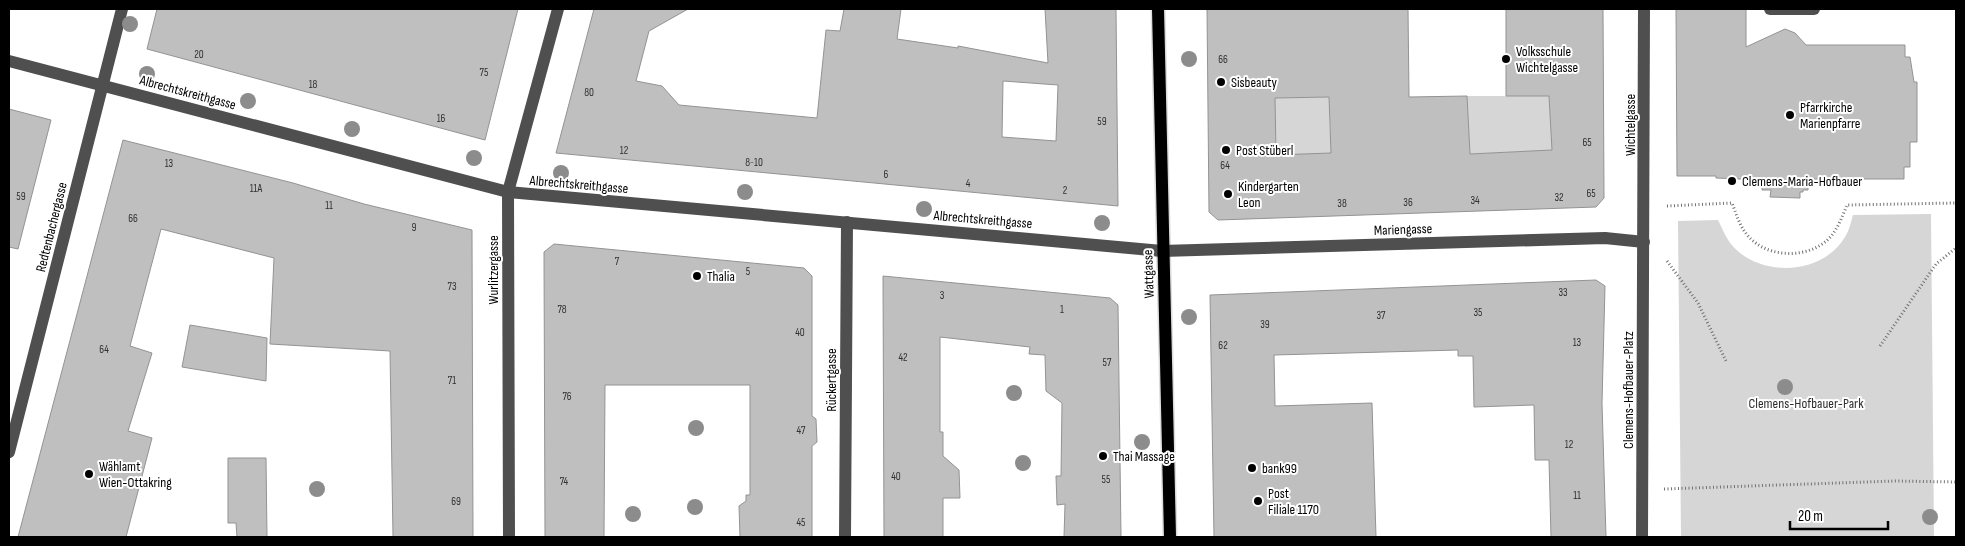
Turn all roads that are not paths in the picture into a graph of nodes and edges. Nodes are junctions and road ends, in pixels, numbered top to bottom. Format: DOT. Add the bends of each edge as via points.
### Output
graph roads {
  1 [pos="122,9"];
  2 [pos="558,9"];
  3 [pos="1158,9"];
  4 [pos="1644,9"];
  5 [pos="1770,9"];
  6 [pos="1814,9"];
  7 [pos="9,61"];
  8 [pos="103,85"];
  9 [pos="508,192"];
  10 [pos="847,222"];
  11 [pos="1644,242"];
  12 [pos="1162,250"];
  13 [pos="9,452"];
  14 [pos="509,537"];
  15 [pos="845,537"];
  16 [pos="1170,537"];
  17 [pos="1642,537"];
  1 -- 8 [label="street, Redtenbachergasse"];
  2 -- 9 [label="street, Wurlitzergasse"];
  3 -- 12 [label="main road, Wattgasse"];
  4 -- 11 [label="street, Wichtelgasse"];
  5 -- 6 [label="street"];
  7 -- 8 [label="street, Albrechtskreithgasse"];
  8 -- 9 [label="street, Albrechtskreithgasse"];
  8 -- 13 [label="street, Redtenbachergasse"];
  9 -- 10 [label="street, Albrechtskreithgasse"];
  9 -- 14 [label="street, Wurlitzergasse"];
  10 -- 12 [label="street, Albrechtskreithgasse"];
  10 -- 15 [label="street, Rückertgasse"];
  11 -- 12 [label="street, Mariengasse" via="1605,238"];
  11 -- 17 [label="street, Clemens-Hofbauer-Platz"];
  12 -- 16 [label="main road, Wattgasse"];
}
